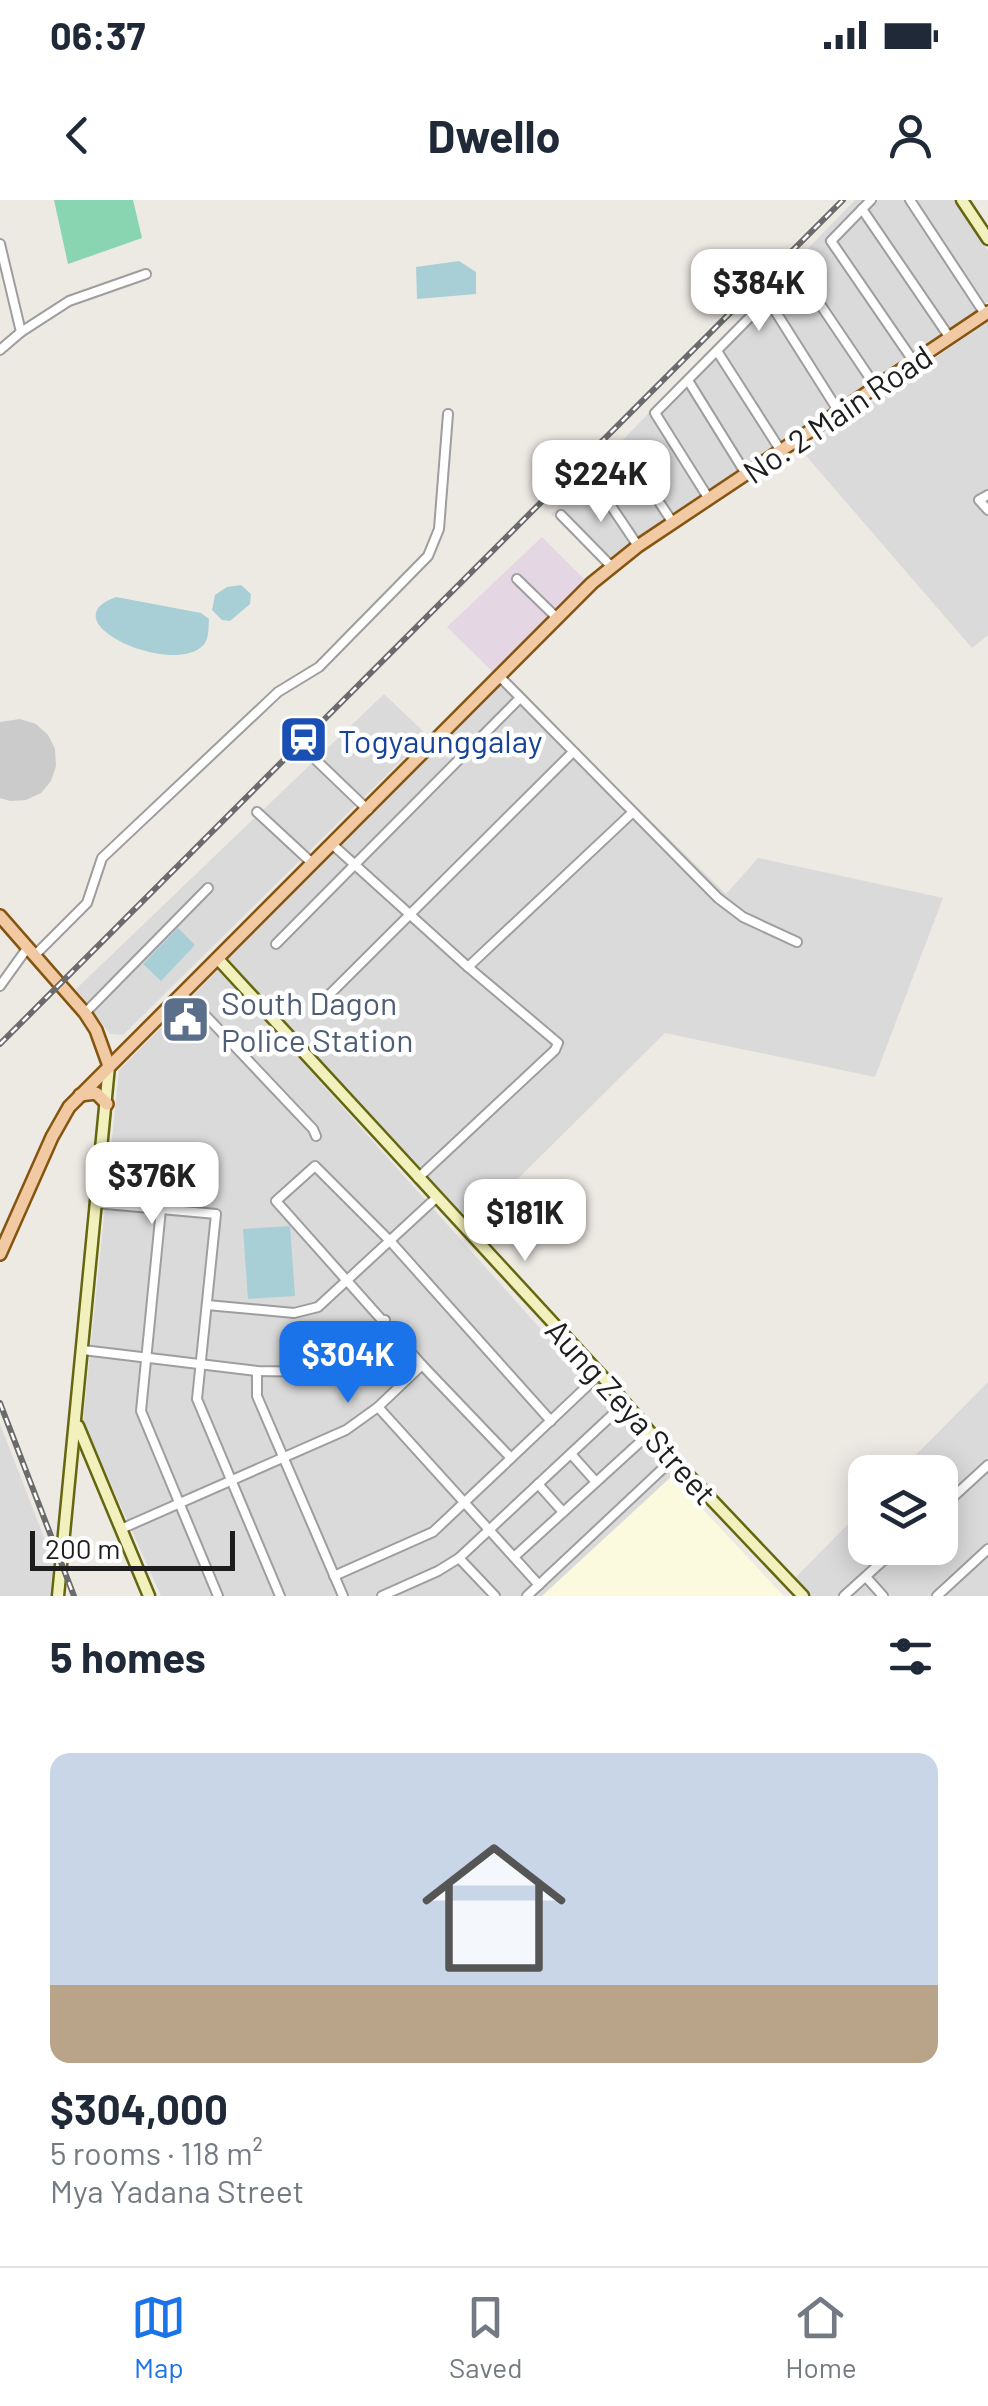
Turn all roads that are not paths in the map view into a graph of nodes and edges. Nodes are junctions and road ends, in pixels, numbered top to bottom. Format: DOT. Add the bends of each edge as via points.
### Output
graph roads {
  1 [pos="872,200"];
  2 [pos="910,200"];
  3 [pos="962,200"];
  4 [pos="862,210"];
  5 [pos="987,234"];
  6 [pos="0,244"];
  7 [pos="800,272"];
  8 [pos="146,274"];
  9 [pos="987,313"];
  10 [pos="21,332"];
  11 [pos="950,338"];
  12 [pos="0,350"];
  13 [pos="717,351"];
  14 [pos="914,362"];
  15 [pos="689,382"];
  16 [pos="876,387"];
  17 [pos="839,412"];
  18 [pos="448,414"];
  19 [pos="781,451"];
  20 [pos="626,452"];
  21 [pos="746,474"];
  22 [pos="595,482"];
  23 [pos="988,495"];
  24 [pos="709,499"];
  25 [pos="988,510"];
  26 [pos="561,515"];
  27 [pos="672,523"];
  28 [pos="638,546"];
  29 [pos="612,567"];
  30 [pos="517,579"];
  31 [pos="556,618"];
  32 [pos="498,676"];
  33 [pos="520,698"];
  34 [pos="574,752"];
  35 [pos="317,761"];
  36 [pos="368,810"];
  37 [pos="257,812"];
  38 [pos="632,812"];
  39 [pos="333,845"];
  40 [pos="353,863"];
  41 [pos="313,864"];
  42 [pos="208,888"];
  43 [pos="409,914"];
  44 [pos="0,916"];
  45 [pos="797,942"];
  46 [pos="276,944"];
  47 [pos="32,951"];
  48 [pos="218,959"];
  49 [pos="468,967"];
  50 [pos="0,986"];
  51 [pos="182,995"];
  52 [pos="318,1006"];
  53 [pos="86,1014"];
  54 [pos="109,1066"];
  55 [pos="80,1094"];
  56 [pos="107,1104"];
  57 [pos="316,1136"];
  58 [pos="418,1178"];
  59 [pos="436,1198"];
  60 [pos="96,1203"];
  61 [pos="161,1209"];
  62 [pos="390,1242"];
  63 [pos="0,1254"];
  64 [pos="348,1281"];
  65 [pos="207,1305"];
  66 [pos="386,1320"];
  67 [pos="83,1350"];
  68 [pos="148,1358"];
  69 [pos="201,1364"];
  70 [pos="422,1365"];
  71 [pos="257,1371"];
  72 [pos="600,1374"];
  73 [pos="625,1403"];
  74 [pos="378,1407"];
  75 [pos="551,1420"];
  76 [pos="77,1423"];
  77 [pos="650,1434"];
  78 [pos="571,1454"];
  79 [pos="511,1458"];
  80 [pos="282,1459"];
  81 [pos="673,1459"];
  82 [pos="988,1465"];
  83 [pos="230,1480"];
  84 [pos="596,1482"];
  85 [pos="538,1484"];
  86 [pos="958,1492"];
  87 [pos="465,1502"];
  88 [pos="178,1504"];
  89 [pos="563,1512"];
  90 [pos="120,1529"];
  91 [pos="490,1530"];
  92 [pos="988,1549"];
  93 [pos="514,1557"];
  94 [pos="458,1558"];
  95 [pos="879,1565"];
  96 [pos="334,1576"];
  97 [pos="866,1577"];
  98 [pos="406,1585"];
  99 [pos="539,1585"];
  100 [pos="486,1587"];
  101 [pos="58,1596"];
  102 [pos="149,1596"];
  103 [pos="218,1596"];
  104 [pos="280,1596"];
  105 [pos="342,1596"];
  106 [pos="382,1596"];
  107 [pos="411,1596"];
  108 [pos="475,1596"];
  109 [pos="495,1596"];
  110 [pos="527,1596"];
  111 [pos="803,1596"];
  112 [pos="844,1596"];
  113 [pos="883,1596"];
  114 [pos="936,1596"];
  1 -- 4 [label="street"];
  2 -- 9 [label="street"];
  3 -- 5 [label="street"];
  4 -- 11 [label="street"];
  4 -- 14 [label="street" via="831,241"];
  6 -- 10 [label="street"];
  7 -- 16 [label="street"];
  8 -- 10 [label="street" via="69,301"];
  9 -- 11 [label="main road, No. 2 Main Road"];
  10 -- 12 [label="street"];
  11 -- 14 [label="main road, No. 2 Main Road"];
  13 -- 15 [label="street"];
  13 -- 17 [label="street" via="758,308 772,306"];
  13 -- 19 [label="street"];
  14 -- 16 [label="main road, No. 2 Main Road"];
  15 -- 21 [label="street"];
  15 -- 24 [label="street" via="655,416"];
  16 -- 17 [label="main road, No. 2 Main Road"];
  17 -- 19 [label="main road, No. 2 Main Road"];
  18 -- 47 [label="street" via="439,529 428,556 319,668 278,692 102,858 87,902"];
  19 -- 21 [label="main road, No. 2 Main Road"];
  20 -- 27 [label="street"];
  21 -- 24 [label="main road, No. 2 Main Road"];
  22 -- 28 [label="street"];
  23 -- 25 [label="street" via="979,500"];
  24 -- 27 [label="main road, No. 2 Main Road"];
  26 -- 29 [label="street"];
  27 -- 28 [label="main road, No. 2 Main Road"];
  28 -- 29 [label="main road, No. 2 Main Road"];
  29 -- 31 [label="main road, No. 2 Main Road"];
  30 -- 31 [label="street"];
  31 -- 32 [label="main road, No. 2 Main Road"];
  32 -- 33 [label="street"];
  32 -- 36 [label="main road, No. 2 Main Road"];
  33 -- 34 [label="street"];
  33 -- 40 [label="street"];
  34 -- 38 [label="street"];
  34 -- 43 [label="street"];
  35 -- 36 [label="street"];
  36 -- 39 [label="main road, No. 2 Main Road"];
  37 -- 41 [label="street"];
  38 -- 45 [label="street" via="718,898"];
  38 -- 49 [label="street"];
  39 -- 40 [label="street"];
  39 -- 41 [label="main road, No. 2 Main Road"];
  40 -- 43 [label="street"];
  40 -- 46 [label="street"];
  41 -- 48 [label="main road, No. 2 Main Road"];
  42 -- 53 [label="street"];
  43 -- 49 [label="street"];
  43 -- 52 [label="street"];
  44 -- 47 [label="main road"];
  47 -- 50 [label="street"];
  47 -- 53 [label="main road"];
  48 -- 51 [label="main road, No. 2 Main Road"];
  48 -- 58 [label="street, Aung Zeya Street"];
  49 -- 58 [label="street" via="558,1046"];
  51 -- 54 [label="main road, No. 2 Main Road"];
  51 -- 57 [label="street"];
  53 -- 54 [label="main road"];
  54 -- 55 [label="main road, No. 2 Main Road"];
  54 -- 56 [label="street"];
  55 -- 56 [label="main road" via="96,1093"];
  55 -- 63 [label="main road, No. 2 Main Road" via="52,1136"];
  56 -- 60 [label="street"];
  58 -- 59 [label="street, Aung Zeya Street"];
  59 -- 62 [label="street"];
  59 -- 72 [label="street, Aung Zeya Street"];
  60 -- 61 [label="street"];
  60 -- 67 [label="street"];
  61 -- 65 [label="street" via="216,1214"];
  61 -- 68 [label="street"];
  62 -- 64 [label="street"];
  62 -- 64 [label="street" via="315,1166 276,1201"];
  62 -- 75 [label="street"];
  64 -- 65 [label="street" via="307,1312"];
  64 -- 66 [label="street"];
  65 -- 69 [label="street"];
  66 -- 70 [label="street"];
  66 -- 71 [label="street" via="328,1371"];
  67 -- 68 [label="street"];
  67 -- 76 [label="street"];
  68 -- 69 [label="street"];
  68 -- 88 [label="street" via="142,1416"];
  69 -- 71 [label="street"];
  69 -- 83 [label="street" via="197,1399"];
  70 -- 74 [label="street"];
  70 -- 79 [label="street"];
  71 -- 80 [label="street" via="258,1396"];
  72 -- 73 [label="street, Aung Zeya Street"];
  72 -- 75 [label="street"];
  73 -- 77 [label="street, Aung Zeya Street"];
  73 -- 78 [label="street"];
  74 -- 80 [label="street"];
  74 -- 87 [label="street"];
  75 -- 79 [label="street"];
  76 -- 90 [label="street"];
  76 -- 101 [label="street"];
  77 -- 81 [label="street, Aung Zeya Street"];
  77 -- 84 [label="street"];
  78 -- 84 [label="street"];
  78 -- 85 [label="street"];
  79 -- 87 [label="street"];
  80 -- 83 [label="street"];
  80 -- 96 [label="street"];
  81 -- 99 [label="street"];
  81 -- 111 [label="street, Aung Zeya Street"];
  82 -- 86 [label="street"];
  83 -- 88 [label="street"];
  83 -- 104 [label="street"];
  84 -- 89 [label="street"];
  85 -- 89 [label="street"];
  85 -- 91 [label="street"];
  87 -- 91 [label="street"];
  87 -- 96 [label="street" via="433,1532"];
  88 -- 90 [label="street"];
  88 -- 103 [label="street"];
  89 -- 93 [label="street"];
  90 -- 102 [label="street"];
  91 -- 93 [label="street"];
  91 -- 94 [label="street"];
  92 -- 114 [label="street"];
  93 -- 99 [label="street"];
  94 -- 98 [label="street"];
  94 -- 100 [label="street"];
  95 -- 97 [label="street"];
  96 -- 105 [label="street"];
  97 -- 112 [label="street"];
  97 -- 113 [label="street"];
  98 -- 106 [label="street"];
  98 -- 107 [label="street"];
  99 -- 110 [label="street"];
  100 -- 108 [label="street"];
  100 -- 109 [label="street"];
}
